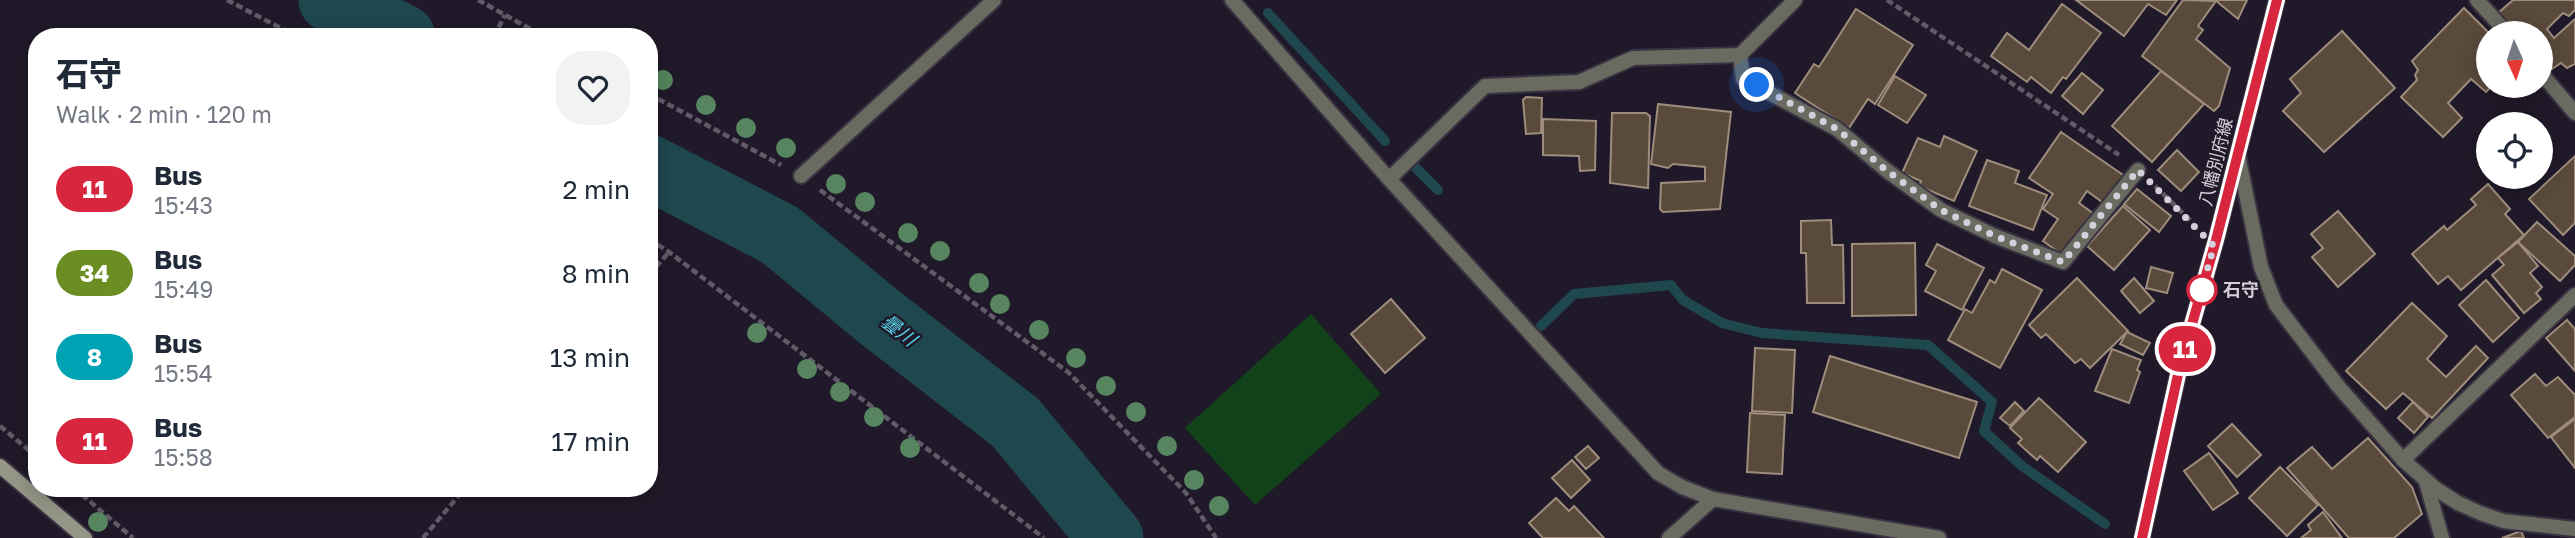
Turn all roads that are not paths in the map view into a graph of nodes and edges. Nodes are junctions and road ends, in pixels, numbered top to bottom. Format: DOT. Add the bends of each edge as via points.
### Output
graph roads {
  1 [pos="994,0"];
  2 [pos="1232,0"];
  3 [pos="1795,0"];
  4 [pos="2277,0"];
  5 [pos="2477,0"];
  6 [pos="2496,21"];
  7 [pos="1740,55"];
  8 [pos="2553,87"];
  9 [pos="2575,113"];
  10 [pos="2238,155"];
  11 [pos="2138,170"];
  12 [pos="801,176"];
  13 [pos="1389,178"];
  14 [pos="2575,295"];
  15 [pos="2403,460"];
  16 [pos="0,466"];
  17 [pos="2426,480"];
  18 [pos="28,490"];
  19 [pos="37,497"];
  20 [pos="1713,499"];
  21 [pos="2575,529"];
  22 [pos="85,538"];
  23 [pos="1669,538"];
  24 [pos="1939,538"];
  25 [pos="2143,538"];
  26 [pos="2442,538"];
  1 -- 12 [label="street"];
  2 -- 13 [label="street"];
  3 -- 7 [label="street"];
  4 -- 10 [label="main road, 八幡別府線"];
  5 -- 6 [label="street"];
  7 -- 11 [label="street" via="1743,79 1837,129 1941,210 2063,262"];
  7 -- 13 [label="street" via="1633,58 1579,82 1485,86"];
  8 -- 9 [label="street"];
  10 -- 15 [label="street" via="2261,267 2276,305"];
  10 -- 25 [label="main road, 八幡別府線" via="2179,370"];
  13 -- 20 [label="street" via="1658,473"];
  14 -- 15 [label="street"];
  15 -- 17 [label="street"];
  16 -- 18 [label="main road"];
  17 -- 21 [label="street" via="2458,503 2503,521"];
  17 -- 26 [label="street"];
  19 -- 22 [label="main road"];
  20 -- 23 [label="street"];
  20 -- 24 [label="street"];
}
